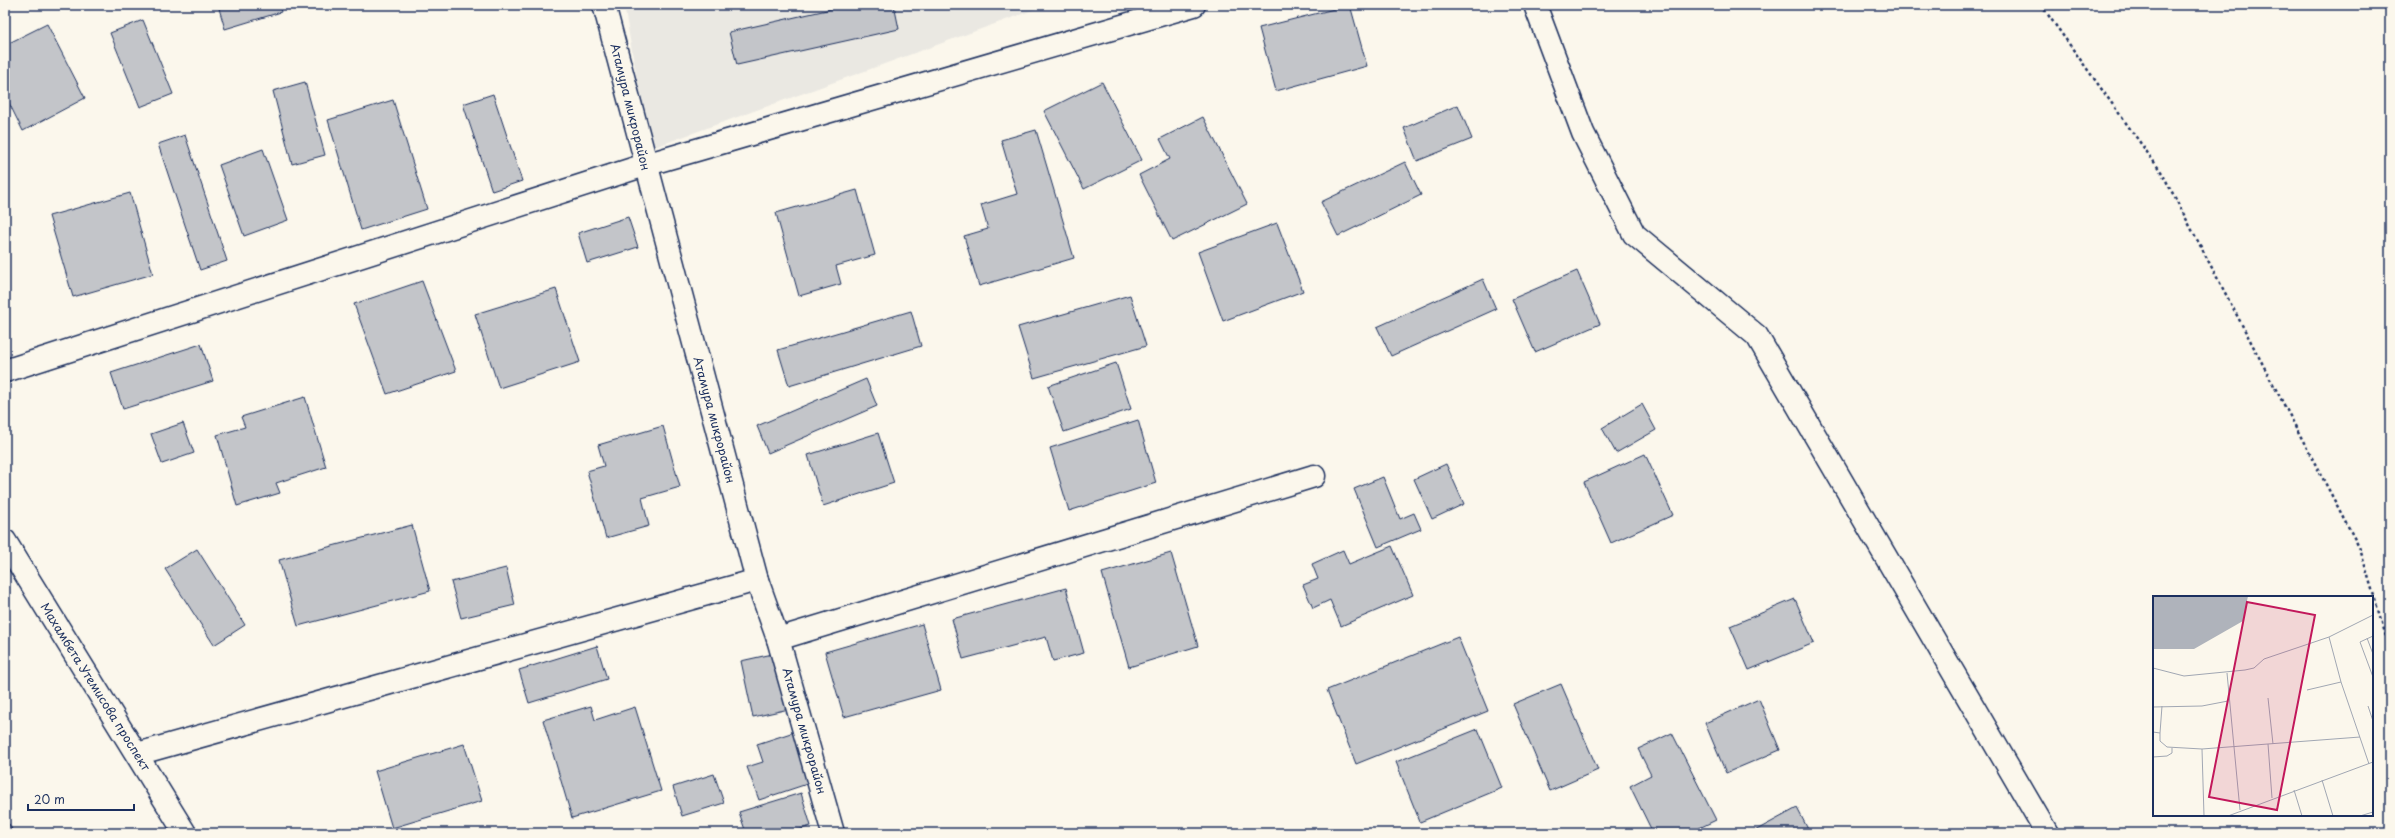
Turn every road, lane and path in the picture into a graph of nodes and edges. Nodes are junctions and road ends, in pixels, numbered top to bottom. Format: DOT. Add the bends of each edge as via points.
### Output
graph roads {
  1 [pos="604,5"];
  2 [pos="1535,5"];
  3 [pos="2041,5"];
  4 [pos="1184,6"];
  5 [pos="645,165"];
  6 [pos="5,371"];
  7 [pos="1314,476"];
  8 [pos="5,541"];
  9 [pos="757,580"];
  10 [pos="778,639"];
  11 [pos="2390,650"];
  12 [pos="137,754"];
  13 [pos="185,833"];
  14 [pos="833,833"];
  15 [pos="2047,833"];
  1 -- 5 [label="street, Атамура микрорайон"];
  2 -- 15 [label="street" via="1583,133 1634,234 1757,336"];
  3 -- 11 [label="path" via="2162,173 2360,549"];
  4 -- 5 [label="street"];
  5 -- 6 [label="street"];
  5 -- 9 [label="street, Атамура микрорайон"];
  7 -- 10 [label="street"];
  8 -- 12 [label="street, Махамбета Утемисова проспект"];
  9 -- 10 [label="street, Атамура микрорайон"];
  9 -- 12 [label="street"];
  10 -- 14 [label="street, Атамура микрорайон"];
  12 -- 13 [label="street, Махамбета Утемисова проспект"];
}
